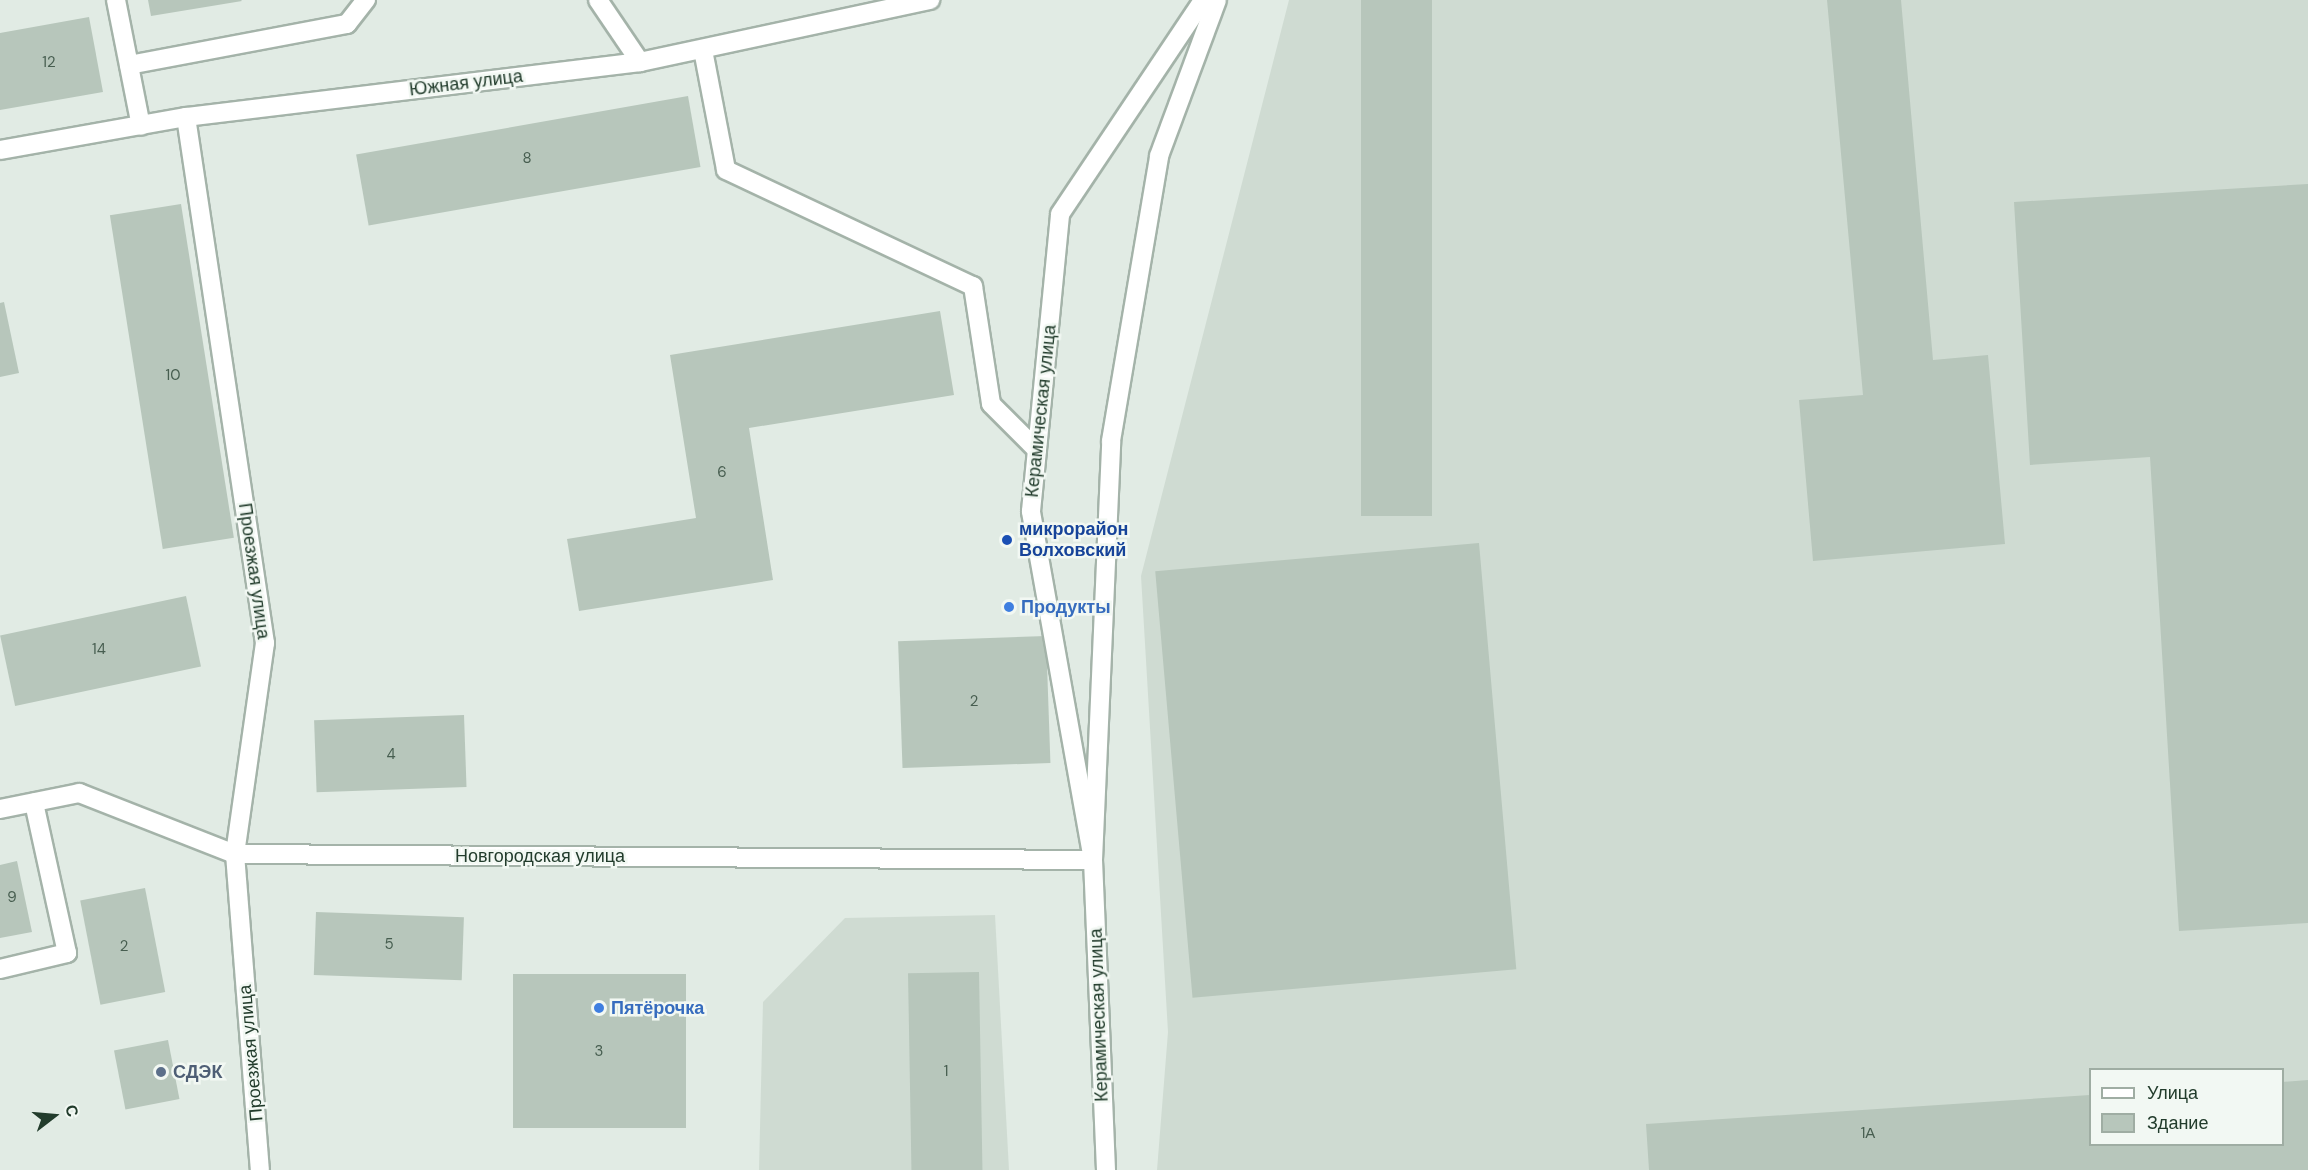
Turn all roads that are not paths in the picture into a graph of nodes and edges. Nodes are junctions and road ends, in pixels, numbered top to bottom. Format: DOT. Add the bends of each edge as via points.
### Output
graph roads {
  1 [pos="116,0"];
  2 [pos="366,0"];
  3 [pos="598,0"];
  4 [pos="930,0"];
  5 [pos="1203,0"];
  6 [pos="1217,0"];
  7 [pos="703,50"];
  8 [pos="640,62"];
  9 [pos="129,65"];
  10 [pos="186,117"];
  11 [pos="141,126"];
  12 [pos="0,150"];
  13 [pos="1037,450"];
  14 [pos="34,803"];
  15 [pos="0,809"];
  16 [pos="235,854"];
  17 [pos="1093,860"];
  18 [pos="0,969"];
  19 [pos="260,1170"];
  20 [pos="1106,1170"];
  1 -- 9 [label="street"];
  2 -- 9 [label="street" via="347,24"];
  3 -- 8 [label="street"];
  4 -- 7 [label="street, Южная улица"];
  5 -- 13 [label="street, Керамическая улица" via="1060,214"];
  6 -- 17 [label="street, Керамическая улица" via="1159,156 1111,441"];
  7 -- 8 [label="street, Южная улица"];
  7 -- 13 [label="street" via="726,170 972,286 991,404"];
  8 -- 10 [label="street, Южная улица"];
  9 -- 11 [label="street"];
  10 -- 11 [label="street, Южная улица"];
  10 -- 16 [label="street, Проезжая улица" via="265,643"];
  11 -- 12 [label="street, Южная улица"];
  13 -- 17 [label="street, Керамическая улица" via="1031,511"];
  14 -- 15 [label="street, Новгородская улица"];
  14 -- 16 [label="street, Новгородская улица" via="79,793"];
  14 -- 18 [label="street" via="67,953"];
  16 -- 17 [label="street, Новгородская улица"];
  16 -- 19 [label="street, Проезжая улица"];
  17 -- 20 [label="street, Керамическая улица"];
}
